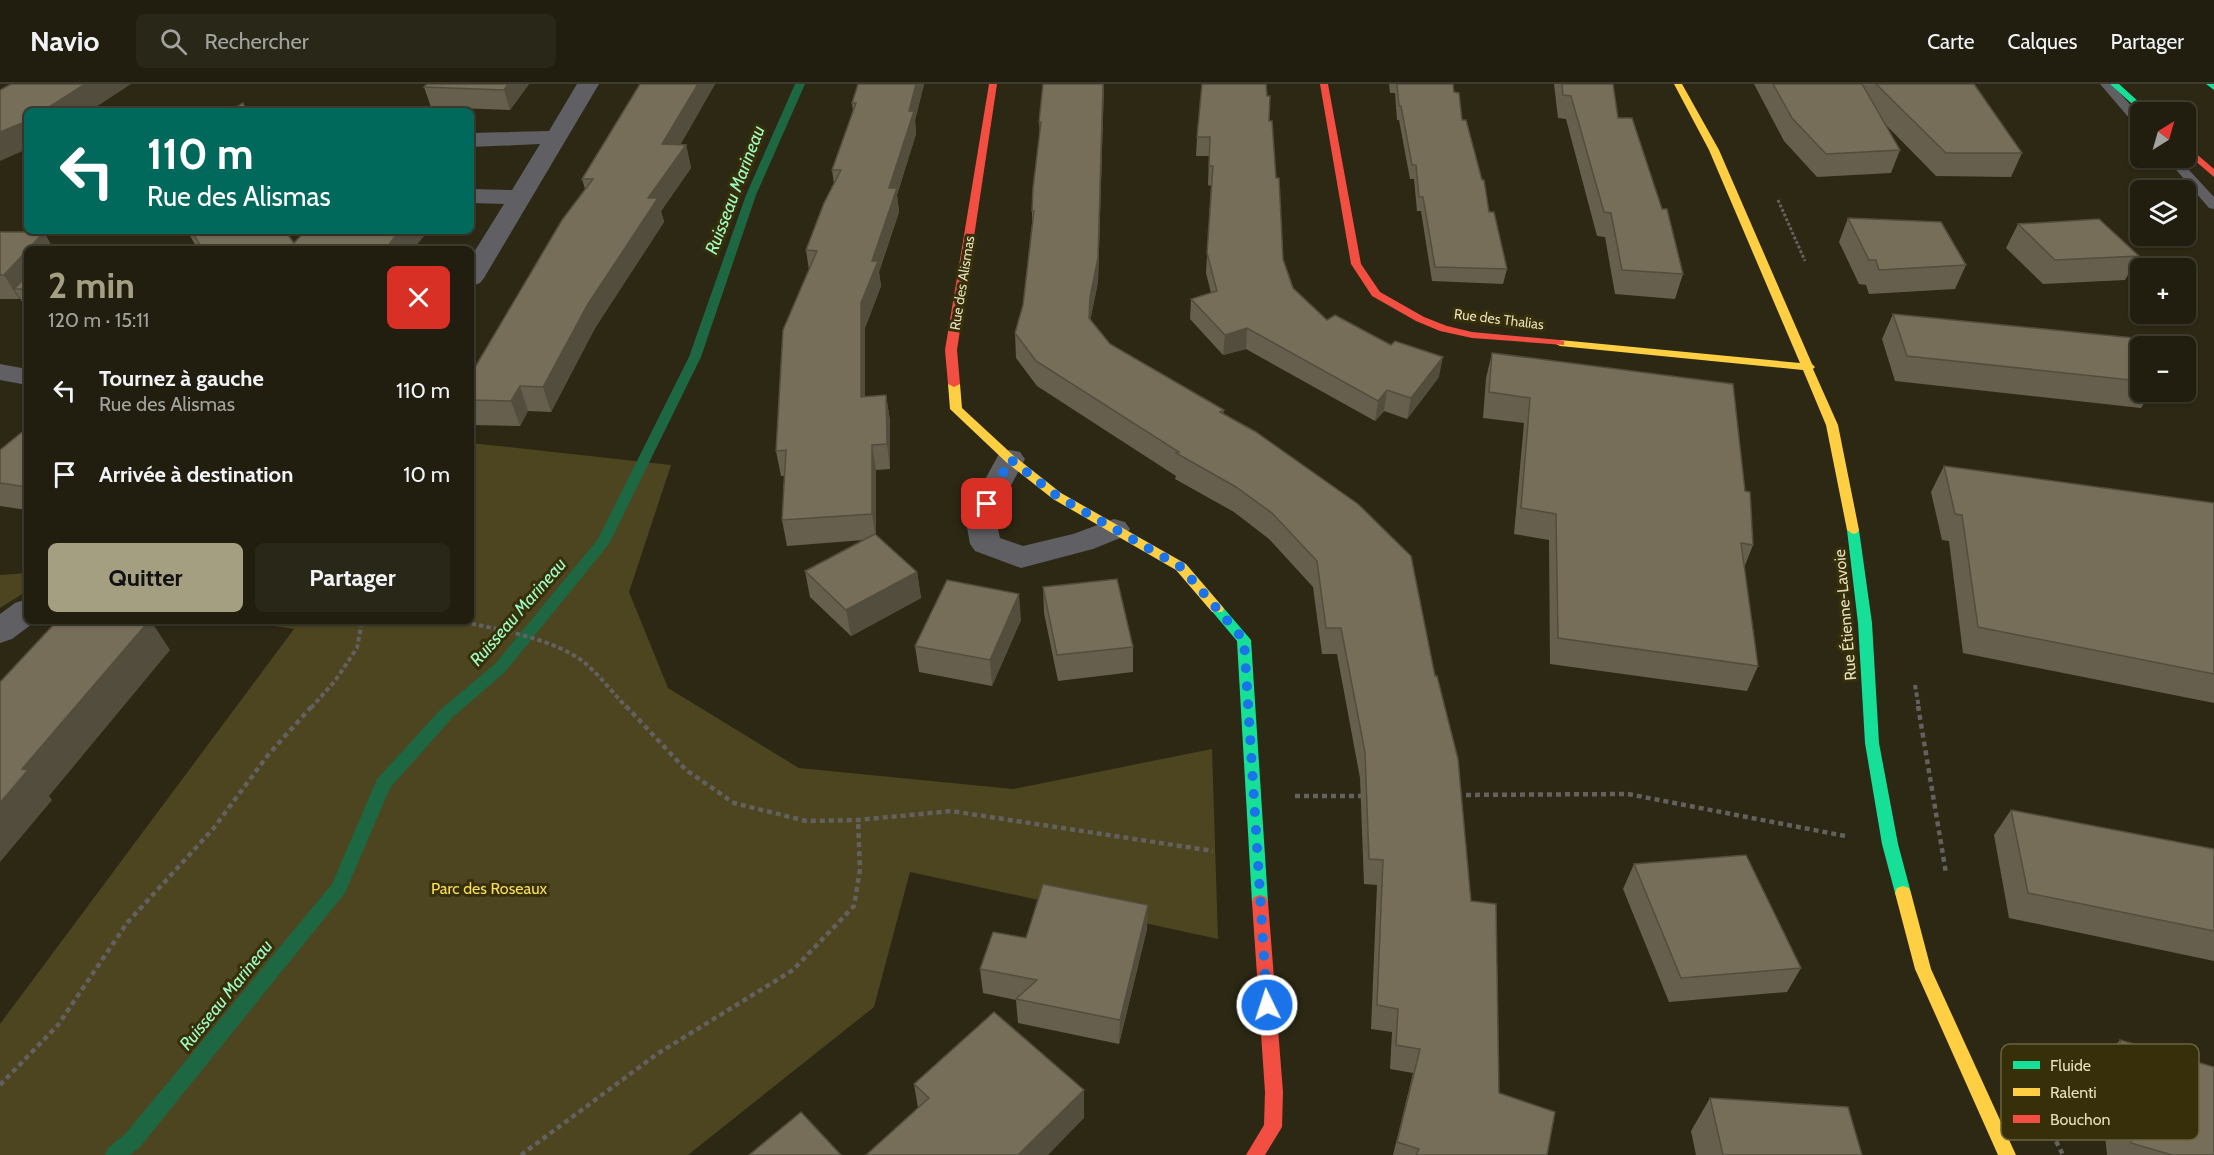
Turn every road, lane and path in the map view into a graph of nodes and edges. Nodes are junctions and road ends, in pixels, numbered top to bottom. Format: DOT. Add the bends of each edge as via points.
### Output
graph roads {
  1 [pos="588,84"];
  2 [pos="993,84"];
  3 [pos="1324,84"];
  4 [pos="1678,84"];
  5 [pos="2106,84"];
  6 [pos="2114,84"];
  7 [pos="2210,84"];
  8 [pos="2214,87"];
  9 [pos="2135,102"];
  10 [pos="2130,112"];
  11 [pos="557,137"];
  12 [pos="474,140"];
  13 [pos="2196,157"];
  14 [pos="2181,168"];
  15 [pos="2214,174"];
  16 [pos="474,196"];
  17 [pos="521,197"];
  18 [pos="2214,205"];
  19 [pos="474,273"];
  20 [pos="1809,367"];
  21 [pos="1010,459"];
  22 [pos="1114,529"];
  23 [pos="24,613"];
  24 [pos="361,624"];
  25 [pos="474,624"];
  26 [pos="0,631"];
  27 [pos="1371,795"];
  28 [pos="1453,795"];
  29 [pos="1289,796"];
  30 [pos="858,820"];
  31 [pos="1890,844"];
  32 [pos="1256,852"];
  33 [pos="1951,856"];
  34 [pos="0,1085"];
  35 [pos="521,1155"];
  36 [pos="1255,1155"];
  37 [pos="2007,1155"];
  1 -- 11 [label="street"];
  2 -- 21 [label="main road, Rue des Alismas" via="951,350 956,409"];
  3 -- 20 [label="main road, Rue des Thalias" via="1356,264 1376,294 1420,319 1472,335"];
  4 -- 20 [label="main road, Rue Étienne-Lavoie" via="1714,150"];
  5 -- 10 [label="lane"];
  6 -- 9 [label="main road"];
  7 -- 8 [label="main road"];
  11 -- 12 [label="street"];
  11 -- 17 [label="street"];
  13 -- 15 [label="main road"];
  14 -- 18 [label="lane"];
  16 -- 17 [label="street"];
  17 -- 19 [label="street"];
  20 -- 31 [label="main road, Rue Étienne-Lavoie" via="1832,425 1852,522 1865,623 1872,743"];
  21 -- 22 [label="main road, Rue des Alismas" via="1057,496"];
  21 -- 22 [label="street" via="980,516 986,544 1021,557 1082,542"];
  22 -- 32 [label="main road, Rue des Alismas" via="1181,567 1244,640"];
  23 -- 26 [label="street"];
  24 -- 34 [label="path" via="357,648 335,681 268,755 213,829 127,923 58,1025"];
  25 -- 30 [label="path" via="554,645 584,663 686,770 734,803 806,821"];
  27 -- 29 [label="path"];
  28 -- 31 [label="path" via="1628,795"];
  30 -- 32 [label="path" via="951,811 1196,850"];
  30 -- 35 [label="path" via="860,869 854,906 793,970 657,1054"];
  31 -- 33 [label="path"];
  31 -- 37 [label="main road, Rue Étienne-Lavoie" via="1923,969"];
  32 -- 36 [label="main road, Rue des Alismas" via="1274,1092 1273,1127"];
}
